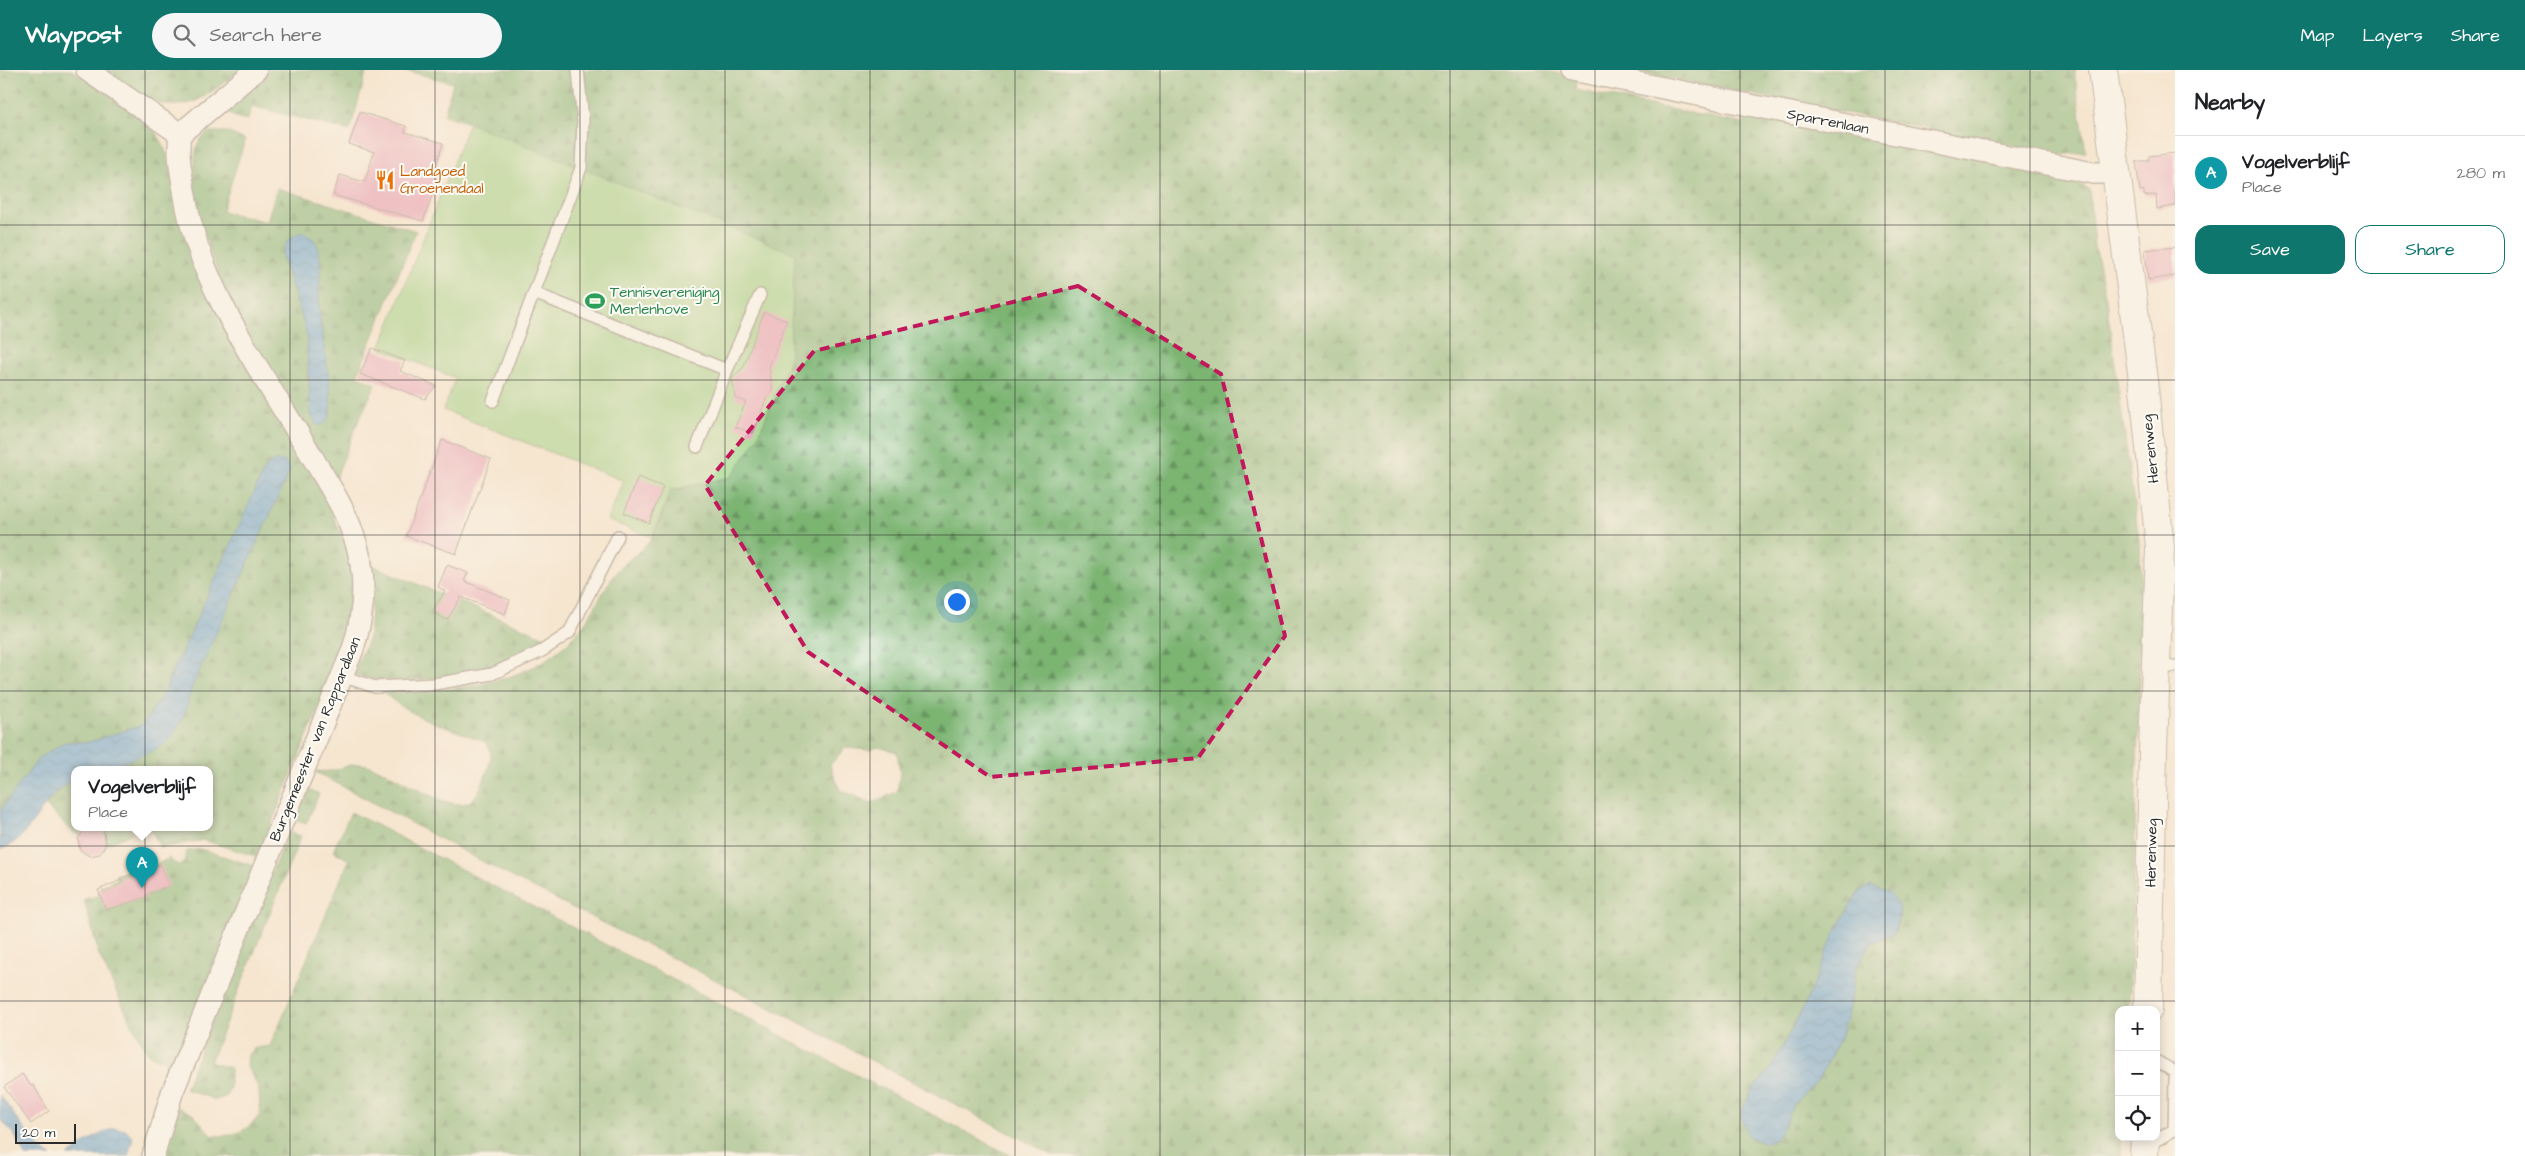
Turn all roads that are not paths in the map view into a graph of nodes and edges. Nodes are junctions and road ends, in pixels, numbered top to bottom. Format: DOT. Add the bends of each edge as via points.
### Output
graph roads {
  1 [pos="87,70"];
  2 [pos="256,70"];
  3 [pos="578,70"];
  4 [pos="1572,70"];
  5 [pos="2103,70"];
  6 [pos="180,134"];
  7 [pos="2115,172"];
  8 [pos="534,293"];
  9 [pos="760,295"];
  10 [pos="727,370"];
  11 [pos="493,401"];
  12 [pos="697,447"];
  13 [pos="618,536"];
  14 [pos="2165,668"];
  15 [pos="342,676"];
  16 [pos="2148,1006"];
  17 [pos="2160,1063"];
  18 [pos="2175,1072"];
  19 [pos="2175,1079"];
  20 [pos="2145,1147"];
  21 [pos="153,1156"];
  1 -- 6 [label="street"];
  2 -- 6 [label="street"];
  3 -- 8 [label="lane" via="583,121 582,168"];
  4 -- 7 [label="street, Sparrenlaan" via="2084,172"];
  5 -- 7 [label="main road, Herenweg"];
  6 -- 15 [label="street, Burgemeester van Rappardlaan" via="178,147 186,208 200,254 248,350 354,535 364,608"];
  7 -- 14 [label="main road, Herenweg" via="2144,388 2160,541"];
  8 -- 10 [label="lane"];
  8 -- 11 [label="lane"];
  9 -- 10 [label="lane"];
  10 -- 12 [label="lane"];
  13 -- 15 [label="lane" via="568,633 542,651 492,674 434,684 375,687"];
  14 -- 16 [label="main road, Herenweg"];
  15 -- 21 [label="street, Burgemeester van Rappardlaan" via="172,1093"];
  17 -- 18 [label="lane"];
  19 -- 20 [label="lane" via="2174,1130"];
}
